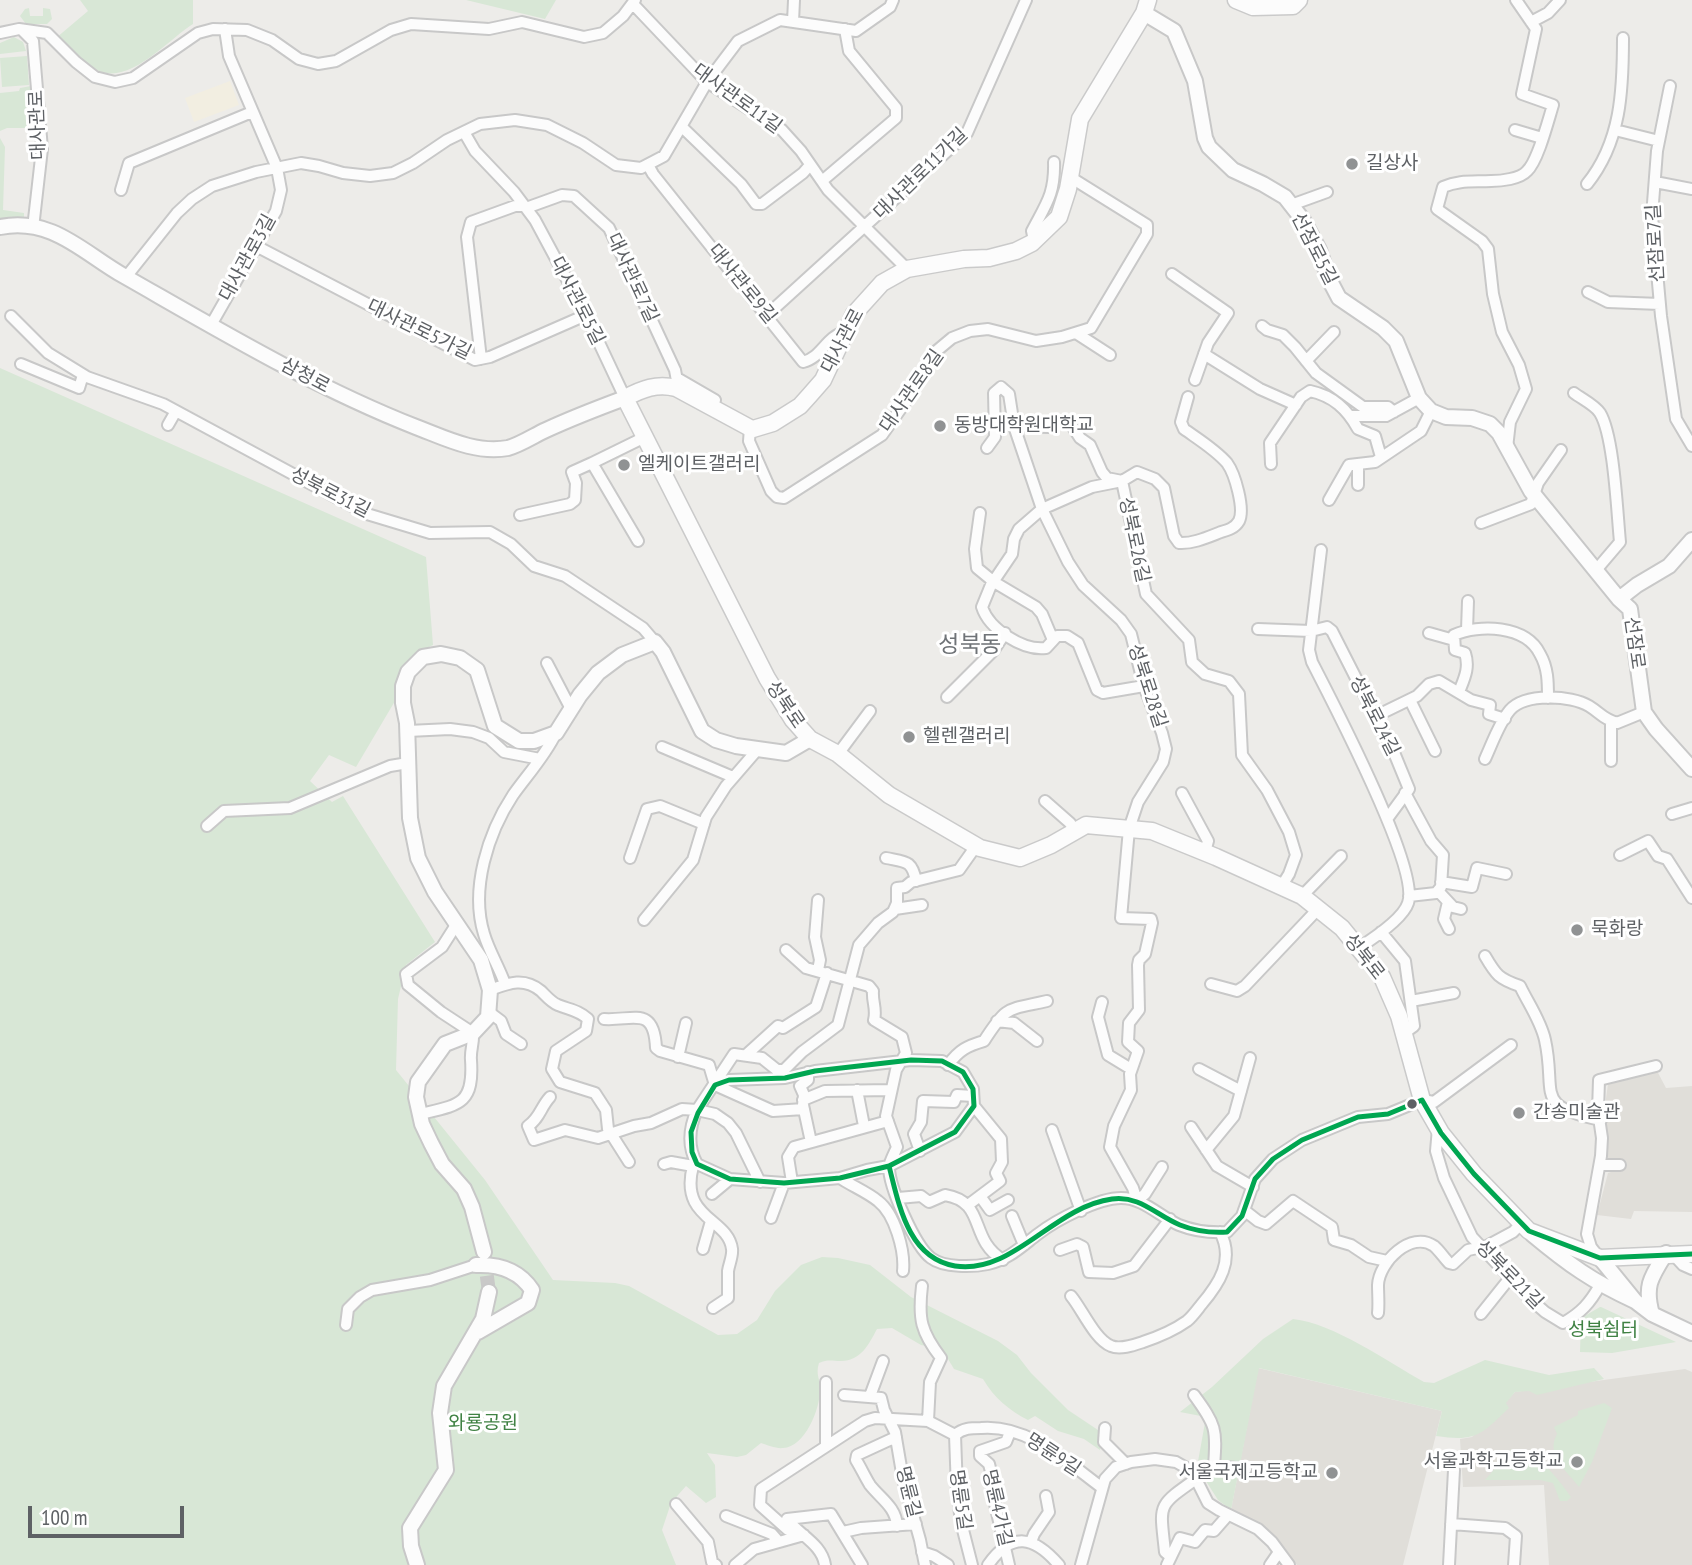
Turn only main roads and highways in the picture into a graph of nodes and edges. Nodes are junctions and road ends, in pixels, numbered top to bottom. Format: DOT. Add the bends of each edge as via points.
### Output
graph roads {
  1 [pos="1237,0"];
  2 [pos="1299,0"];
  3 [pos="1146,6"];
  4 [pos="676,383"];
  5 [pos="1692,1254"];
  1 -- 2 [label="main road" via="1253,7 1293,6"];
  3 -- 4 [label="main road, 대사관로" via="1080,118 1059,217 1034,240 1009,253 907,269 882,283 854,314 823,380 800,406 773,423 750,428"];
  4 -- 5 [label="main road, 성북로" via="645,388 625,398 767,678 810,739 838,754 889,795 976,846 1020,858 1086,825 1152,831 1302,896 1342,928 1382,977 1399,1016 1422,1100 1474,1174 1525,1228 1600,1258"];
}
